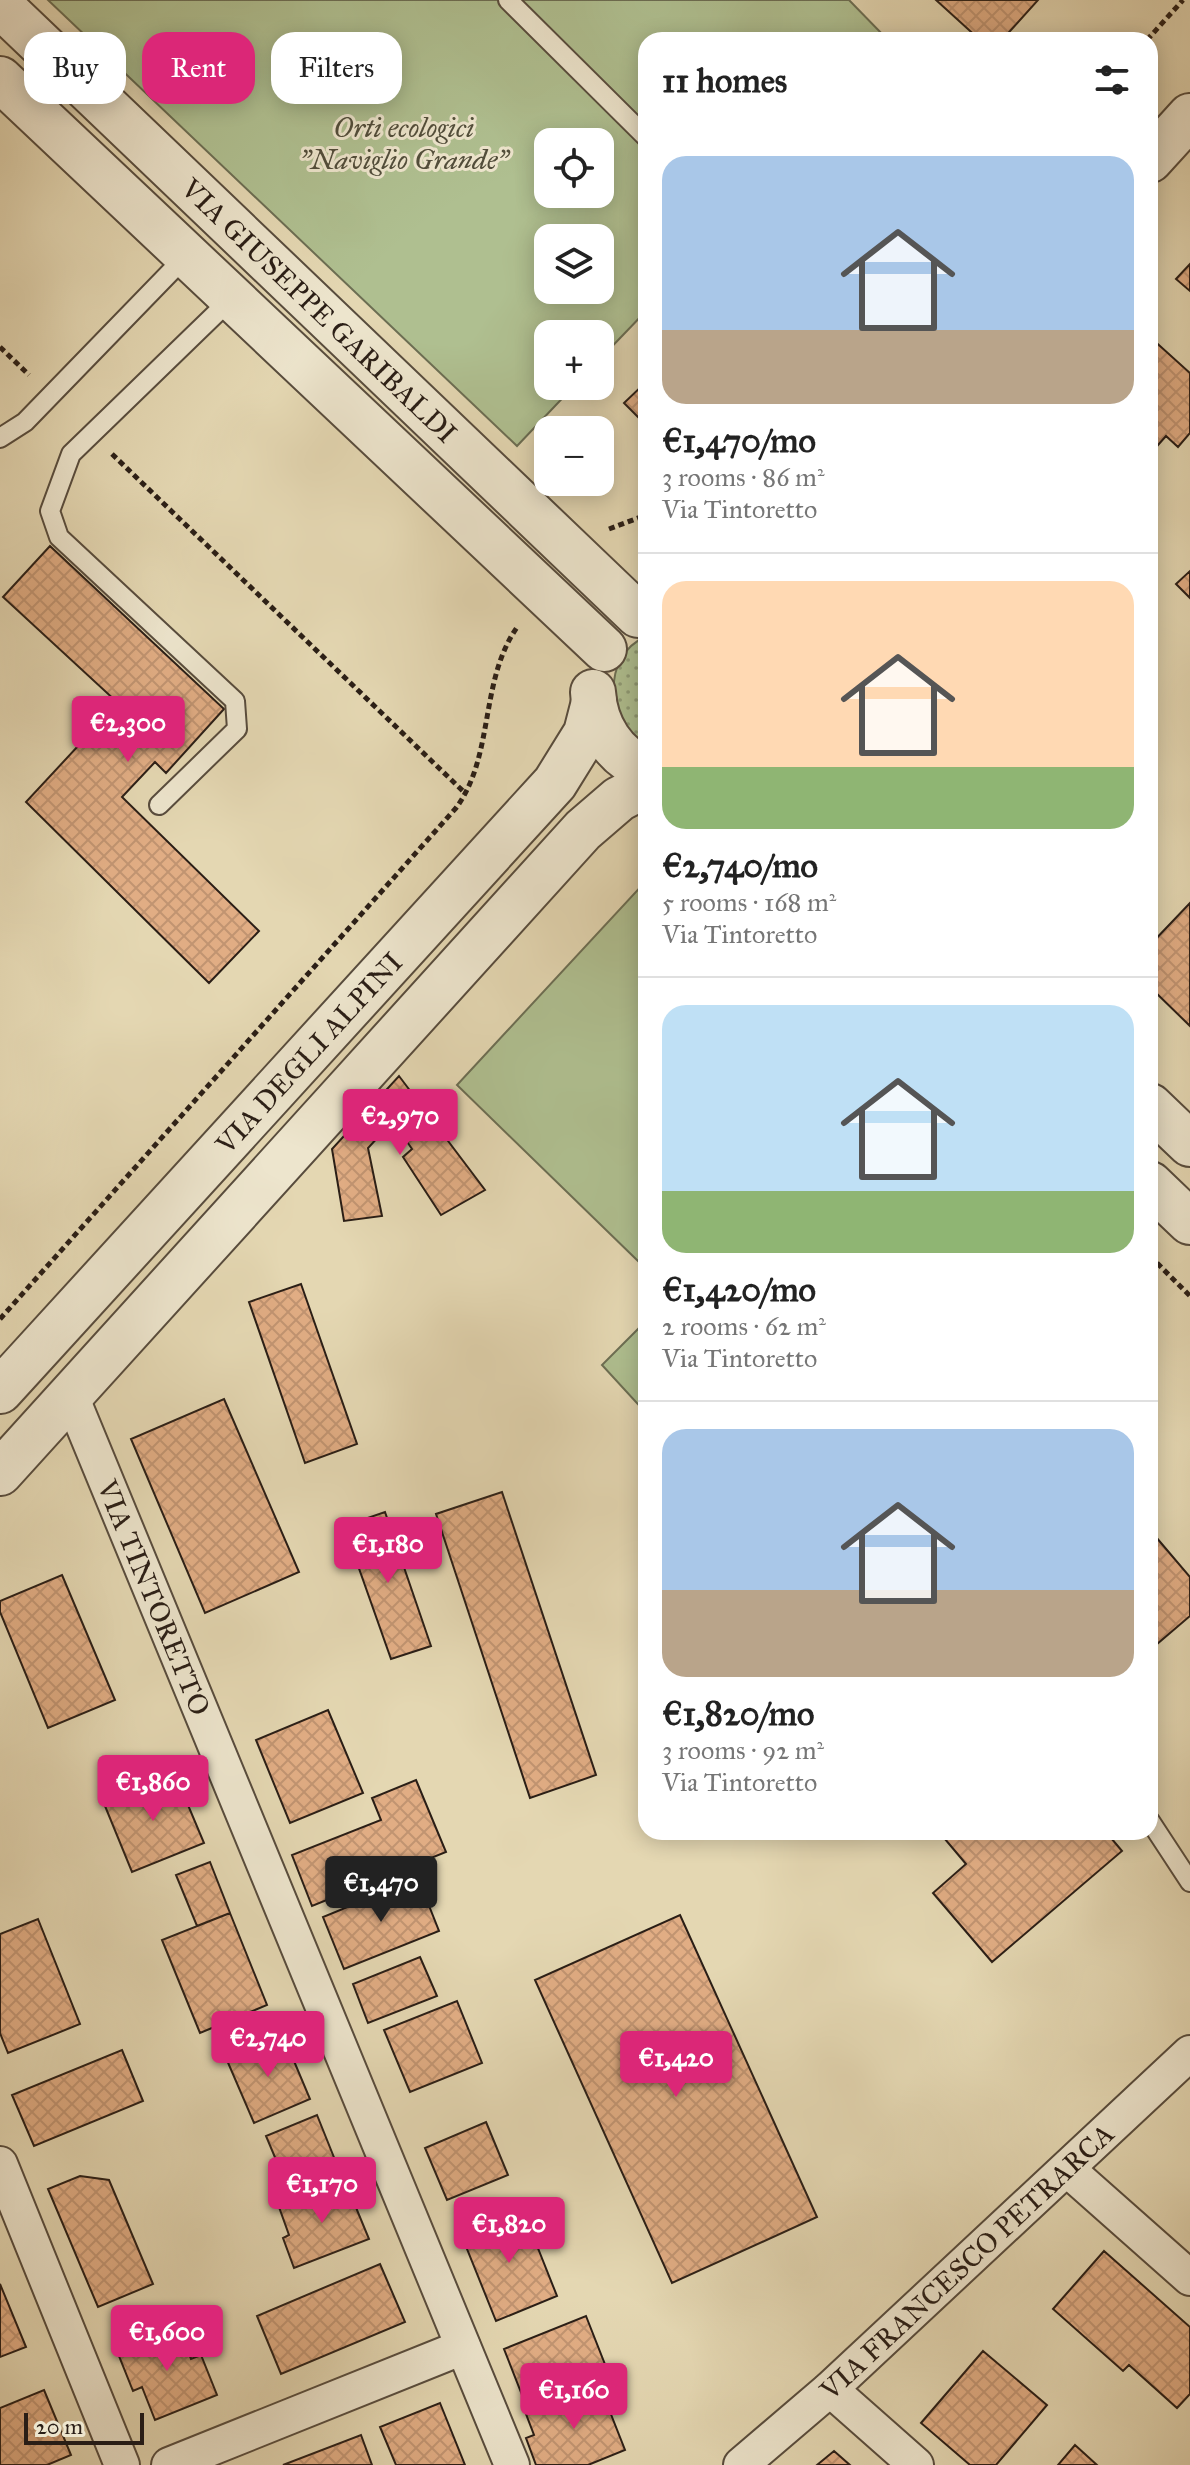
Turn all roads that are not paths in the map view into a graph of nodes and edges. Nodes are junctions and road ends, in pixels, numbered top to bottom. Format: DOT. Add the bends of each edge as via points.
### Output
graph roads {
  1 [pos="508,0"];
  2 [pos="0,5"];
  3 [pos="0,79"];
  4 [pos="1190,116"];
  5 [pos="638,129"];
  6 [pos="1158,151"];
  7 [pos="186,256"];
  8 [pos="231,299"];
  9 [pos="0,438"];
  10 [pos="638,611"];
  11 [pos="638,617"];
  12 [pos="604,649"];
  13 [pos="594,702"];
  14 [pos="638,765"];
  15 [pos="638,789"];
  16 [pos="159,805"];
  17 [pos="1158,1114"];
  18 [pos="1190,1144"];
  19 [pos="1158,1192"];
  20 [pos="1190,1222"];
  21 [pos="0,1391"];
  22 [pos="71,1396"];
  23 [pos="0,1473"];
  24 [pos="1158,1833"];
  25 [pos="1190,1882"];
  26 [pos="1190,2053"];
  27 [pos="0,2164"];
  28 [pos="1067,2169"];
  29 [pos="1190,2278"];
  30 [pos="463,2347"];
  31 [pos="830,2389"];
  32 [pos="122,2465"];
  33 [pos="169,2465"];
  34 [pos="512,2465"];
  35 [pos="741,2465"];
  36 [pos="916,2465"];
  1 -- 5 [label="lane"];
  2 -- 10 [label="street, VIA GIUSEPPE GARIBALDI"];
  3 -- 7 [label="street, VIA GIUSEPPE GARIBALDI"];
  4 -- 6 [label="street"];
  7 -- 8 [label="street, VIA GIUSEPPE GARIBALDI"];
  7 -- 9 [label="lane" via="25,422"];
  8 -- 12 [label="street, VIA GIUSEPPE GARIBALDI"];
  8 -- 16 [label="lane" via="71,454 50,511 59,537 235,701 237,729"];
  11 -- 12 [label="street" via="619,629"];
  12 -- 13 [label="street, VIA DEGLI ALPINI" via="594,674"];
  13 -- 14 [label="street" via="608,740"];
  13 -- 21 [label="street, VIA DEGLI ALPINI" via="586,733 555,783"];
  15 -- 22 [label="street" via="583,830"];
  17 -- 18 [label="street"];
  19 -- 20 [label="street"];
  22 -- 23 [label="street"];
  22 -- 30 [label="street, VIA TINTORETTO"];
  24 -- 25 [label="lane"];
  26 -- 28 [label="street, VIA FRANCESCO PETRARCA"];
  27 -- 32 [label="street"];
  28 -- 29 [label="street"];
  28 -- 31 [label="street, VIA FRANCESCO PETRARCA"];
  30 -- 33 [label="street"];
  30 -- 34 [label="street, VIA TINTORETTO"];
  31 -- 35 [label="street, VIA FRANCESCO PETRARCA"];
  31 -- 36 [label="street"];
}
